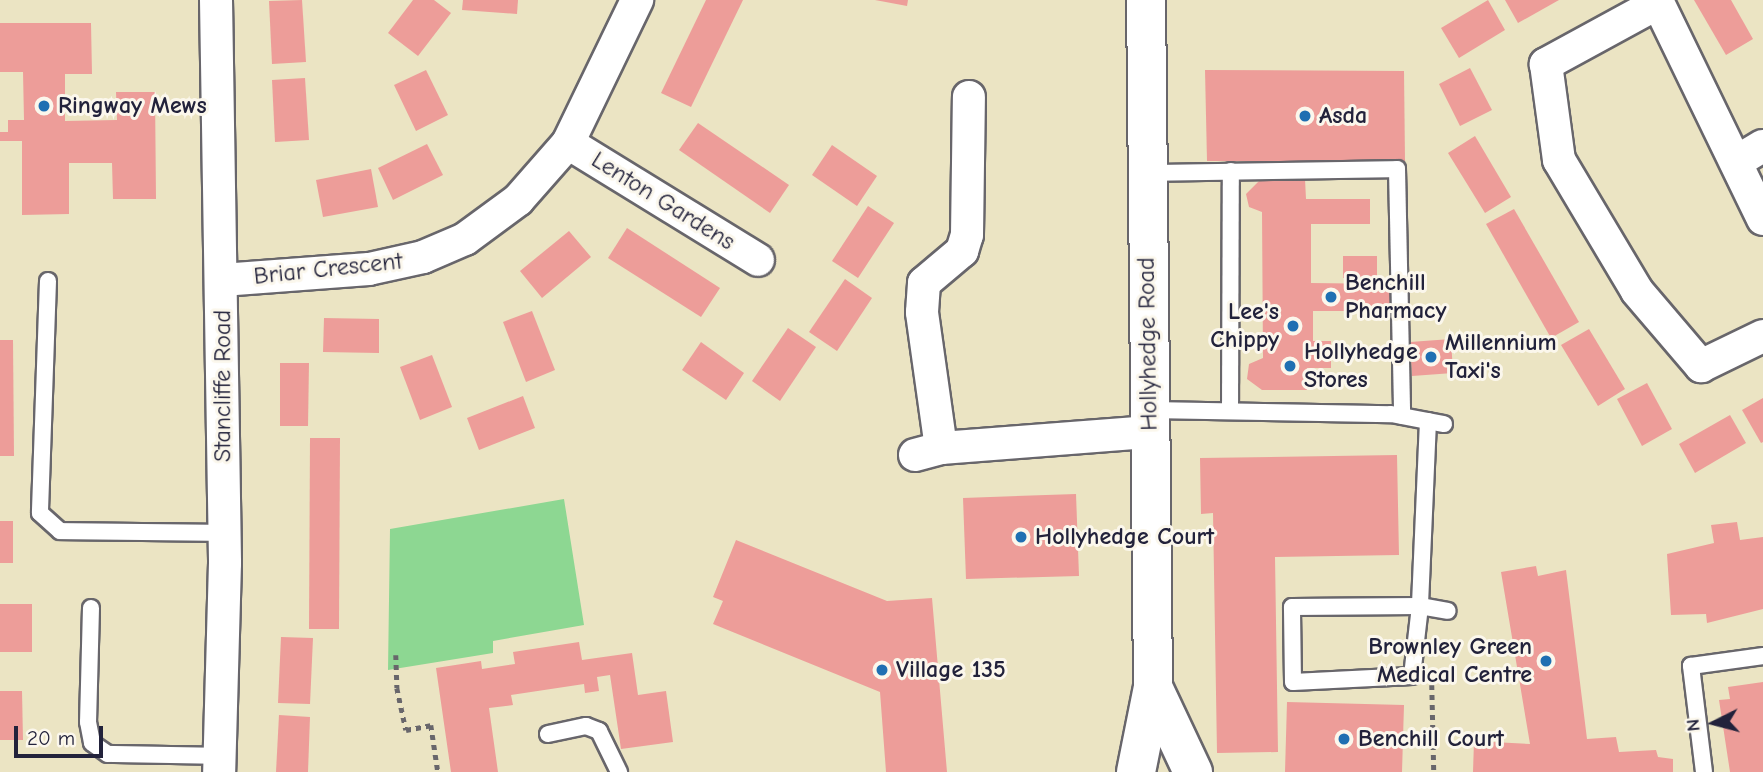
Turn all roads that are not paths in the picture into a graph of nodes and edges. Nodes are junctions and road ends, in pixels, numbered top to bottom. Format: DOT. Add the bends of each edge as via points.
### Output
graph roads {
  1 [pos="216,0"];
  2 [pos="637,0"];
  3 [pos="1146,0"];
  4 [pos="969,97"];
  5 [pos="568,143"];
  6 [pos="1763,146"];
  7 [pos="1736,162"];
  8 [pos="1231,171"];
  9 [pos="1146,173"];
  10 [pos="1763,219"];
  11 [pos="758,260"];
  12 [pos="222,280"];
  13 [pos="48,281"];
  14 [pos="1763,336"];
  15 [pos="1230,410"];
  16 [pos="1402,416"];
  17 [pos="1150,421"];
  18 [pos="224,533"];
  19 [pos="1420,606"];
  20 [pos="91,608"];
  21 [pos="1448,611"];
  22 [pos="1763,656"];
  23 [pos="548,734"];
  24 [pos="1171,742"];
  25 [pos="219,764"];
  26 [pos="619,772"];
  27 [pos="1136,772"];
  28 [pos="1704,772"];
  1 -- 12 [label="street, Stancliffe Road"];
  2 -- 5 [label="street, Briar Crescent"];
  3 -- 9 [label="street, Hollyhedge Road"];
  4 -- 17 [label="street" via="967,236 962,251 924,283 928,452"];
  5 -- 11 [label="street, Lenton Gardens"];
  5 -- 12 [label="street, Briar Crescent" via="518,200 465,239 423,257 369,269"];
  6 -- 7 [label="street"];
  7 -- 10 [label="street"];
  7 -- 14 [label="street" via="1658,3 1546,64 1559,160 1637,291 1701,366"];
  8 -- 9 [label="lane"];
  8 -- 15 [label="lane"];
  8 -- 16 [label="lane" via="1397,169"];
  9 -- 17 [label="street, Hollyhedge Road"];
  12 -- 18 [label="street, Stancliffe Road"];
  13 -- 18 [label="lane" via="40,513 60,531"];
  15 -- 16 [label="lane"];
  15 -- 17 [label="lane"];
  16 -- 19 [label="lane" via="1436,423"];
  17 -- 24 [label="street, Hollyhedge Road"];
  18 -- 25 [label="street, Stancliffe Road"];
  19 -- 19 [label="lane" via="1412,676 1293,682 1292,607"];
  19 -- 21 [label="lane"];
  20 -- 25 [label="lane" via="88,722 92,743 108,754"];
  22 -- 28 [label="lane" via="1691,666"];
  23 -- 26 [label="lane" via="586,726 599,731"];
  24 -- 27 [label="street, Hollyhedge Road"];
}
